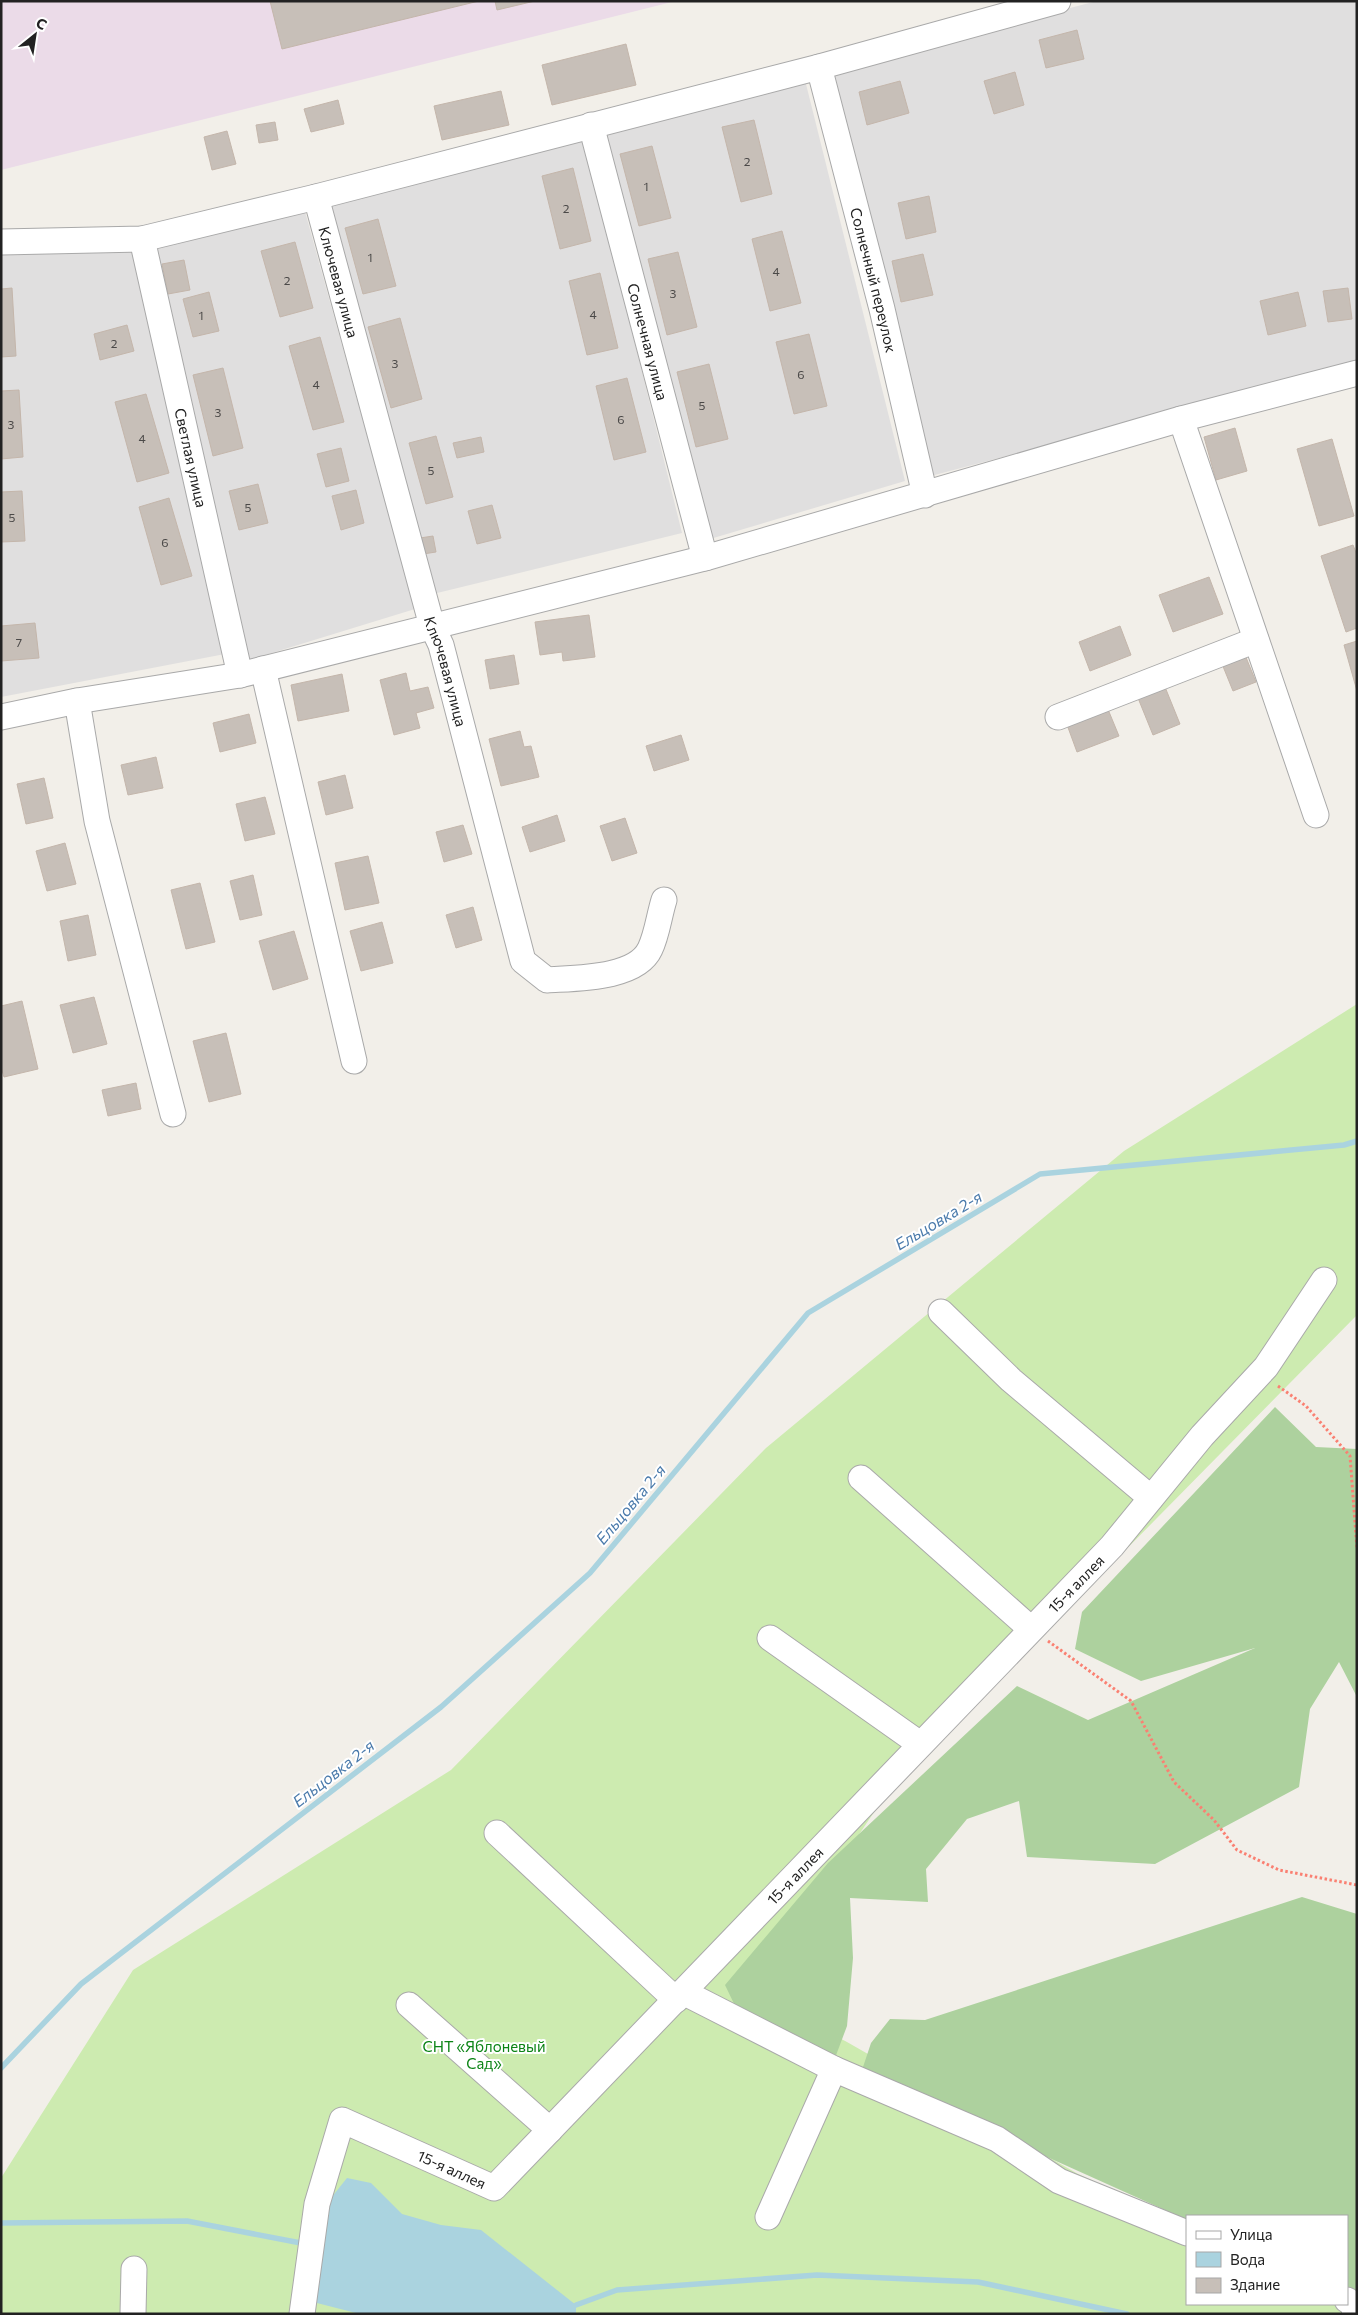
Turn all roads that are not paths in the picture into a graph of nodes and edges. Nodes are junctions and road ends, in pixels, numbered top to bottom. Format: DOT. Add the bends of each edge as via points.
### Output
graph roads {
  1 [pos="1058,1"];
  2 [pos="819,67"];
  3 [pos="591,125"];
  4 [pos="316,197"];
  5 [pos="142,239"];
  6 [pos="1,242"];
  7 [pos="1357,373"];
  8 [pos="1181,419"];
  9 [pos="925,495"];
  10 [pos="705,558"];
  11 [pos="432,626"];
  12 [pos="1256,640"];
  13 [pos="263,669"];
  14 [pos="240,675"];
  15 [pos="77,701"];
  16 [pos="1,717"];
  17 [pos="1058,717"];
  18 [pos="1316,815"];
  19 [pos="664,900"];
  20 [pos="354,1061"];
  21 [pos="173,1114"];
  22 [pos="1324,1280"];
  23 [pos="941,1312"];
  24 [pos="861,1478"];
  25 [pos="1151,1498"];
  26 [pos="1031,1629"];
  27 [pos="770,1638"];
  28 [pos="920,1744"];
  29 [pos="497,1833"];
  30 [pos="680,1996"];
  31 [pos="409,2005"];
  32 [pos="834,2069"];
  33 [pos="550,2130"];
  34 [pos="768,2217"];
  35 [pos="1186,2233"];
  36 [pos="134,2269"];
  37 [pos="1348,2301"];
  38 [pos="133,2314"];
  39 [pos="302,2314"];
  40 [pos="1355,2314"];
  1 -- 2 [label="street"];
  2 -- 3 [label="street"];
  2 -- 9 [label="street, Солнечный переулок" via="882,309"];
  3 -- 4 [label="street"];
  3 -- 10 [label="street, Солнечная улица"];
  4 -- 5 [label="street"];
  4 -- 11 [label="street, Ключевая улица"];
  5 -- 6 [label="street"];
  5 -- 14 [label="street, Светлая улица"];
  7 -- 8 [label="street"];
  8 -- 9 [label="street"];
  8 -- 12 [label="street"];
  9 -- 10 [label="street"];
  10 -- 11 [label="street"];
  11 -- 13 [label="street"];
  11 -- 19 [label="street, Ключевая улица" via="441,645 523,961 547,980 604,976 641,962 650,949"];
  12 -- 17 [label="street"];
  12 -- 18 [label="street"];
  13 -- 14 [label="street"];
  13 -- 20 [label="street"];
  14 -- 15 [label="street"];
  15 -- 16 [label="street"];
  15 -- 21 [label="street" via="97,821"];
  22 -- 25 [label="street, 15-я аллея" via="1260,1374 1202,1436"];
  23 -- 25 [label="street" via="1011,1380"];
  24 -- 26 [label="street"];
  25 -- 26 [label="street, 15-я аллея" via="1112,1546"];
  26 -- 28 [label="street, 15-я аллея"];
  27 -- 28 [label="street"];
  28 -- 30 [label="street, 15-я аллея"];
  29 -- 30 [label="street"];
  30 -- 32 [label="street"];
  30 -- 33 [label="street, 15-я аллея"];
  31 -- 33 [label="street"];
  32 -- 34 [label="street"];
  32 -- 35 [label="street" via="997,2139 1059,2181"];
  33 -- 39 [label="street, 15-я аллея" via="494,2188 342,2120 317,2204"];
  36 -- 38 [label="street"];
  37 -- 40 [label="street" via="1353,2304"];
}
